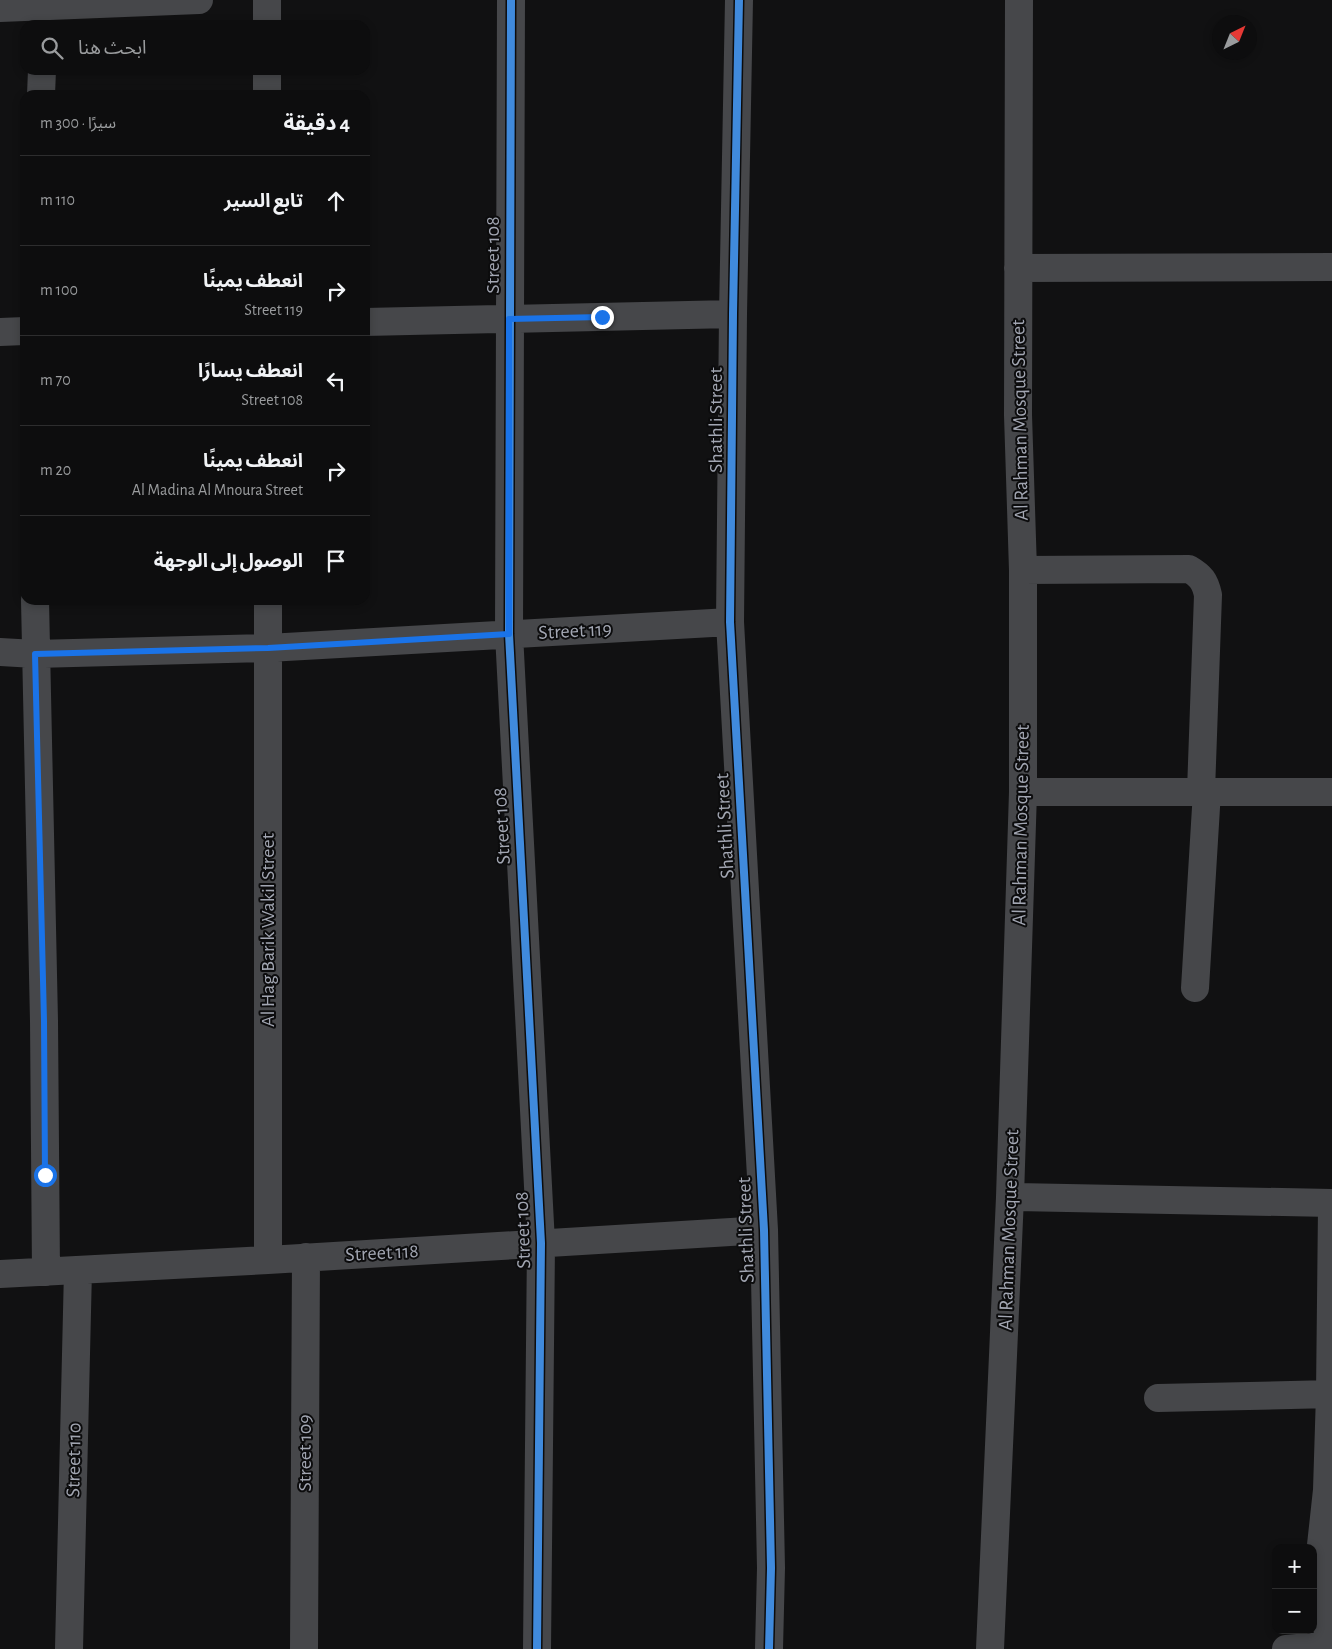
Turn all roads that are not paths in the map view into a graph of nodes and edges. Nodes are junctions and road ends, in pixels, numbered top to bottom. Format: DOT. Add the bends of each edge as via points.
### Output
graph roads {
  1 [pos="200,0"];
  2 [pos="267,0"];
  3 [pos="510,0"];
  4 [pos="740,0"];
  5 [pos="1019,0"];
  6 [pos="0,8"];
  7 [pos="43,11"];
  8 [pos="267,20"];
  9 [pos="42,75"];
  10 [pos="267,75"];
  11 [pos="41,90"];
  12 [pos="267,90"];
  13 [pos="1332,267"];
  14 [pos="1018,268"];
  15 [pos="733,314"];
  16 [pos="509,319"];
  17 [pos="370,322"];
  18 [pos="20,331"];
  19 [pos="0,332"];
  20 [pos="1023,570"];
  21 [pos="35,605"];
  22 [pos="268,605"];
  23 [pos="730,622"];
  24 [pos="509,634"];
  25 [pos="268,648"];
  26 [pos="0,652"];
  27 [pos="35,654"];
  28 [pos="1204,791"];
  29 [pos="1023,792"];
  30 [pos="1332,792"];
  31 [pos="1195,988"];
  32 [pos="1010,1197"];
  33 [pos="1332,1203"];
  34 [pos="1332,1207"];
  35 [pos="764,1230"];
  36 [pos="541,1244"];
  37 [pos="306,1257"];
  38 [pos="268,1260"];
  39 [pos="78,1270"];
  40 [pos="46,1272"];
  41 [pos="0,1274"];
  42 [pos="1331,1394"];
  43 [pos="1158,1398"];
  44 [pos="1330,1646"];
  45 [pos="70,1649"];
  46 [pos="304,1649"];
  47 [pos="537,1649"];
  48 [pos="769,1649"];
  49 [pos="990,1649"];
  50 [pos="1286,1649"];
  1 -- 7 [label="street"];
  2 -- 8 [label="street"];
  3 -- 16 [label="street, Street 108"];
  4 -- 15 [label="street, Shathli Street"];
  5 -- 14 [label="street, Al Rahman Mosque Street"];
  6 -- 7 [label="street"];
  9 -- 11 [label="street"];
  10 -- 12 [label="street"];
  13 -- 14 [label="street"];
  14 -- 20 [label="street, Al Rahman Mosque Street"];
  15 -- 16 [label="street"];
  15 -- 23 [label="street, Shathli Street"];
  16 -- 17 [label="street"];
  16 -- 24 [label="street, Street 108"];
  18 -- 19 [label="street"];
  20 -- 28 [label="street" via="1189,569 1199,574 1206,583 1208,595"];
  20 -- 29 [label="street, Al Rahman Mosque Street"];
  21 -- 27 [label="street"];
  22 -- 25 [label="street, Al Hag Barik Wakil Street"];
  23 -- 24 [label="street, Street 119"];
  23 -- 35 [label="street, Shathli Street"];
  24 -- 25 [label="street, Street 119"];
  24 -- 36 [label="street, Street 108"];
  25 -- 27 [label="street, Street 119"];
  25 -- 38 [label="street, Al Hag Barik Wakil Street"];
  26 -- 27 [label="street, Street 119"];
  27 -- 40 [label="street"];
  28 -- 29 [label="street"];
  28 -- 30 [label="street"];
  28 -- 31 [label="street"];
  29 -- 32 [label="street, Al Rahman Mosque Street"];
  32 -- 33 [label="street"];
  32 -- 49 [label="street, Al Rahman Mosque Street"];
  34 -- 42 [label="street"];
  35 -- 36 [label="street, Street 118"];
  35 -- 48 [label="street, Shathli Street" via="771,1568"];
  36 -- 37 [label="street, Street 118"];
  36 -- 47 [label="street, Street 108"];
  37 -- 38 [label="street, Street 118"];
  37 -- 46 [label="street, Street 109"];
  38 -- 39 [label="street, Street 118"];
  39 -- 40 [label="street, Street 118"];
  39 -- 45 [label="street, Street 110"];
  40 -- 41 [label="street, Street 118"];
  42 -- 43 [label="street"];
  42 -- 44 [label="street" via="1321,1545"];
  44 -- 50 [label="street"];
}
